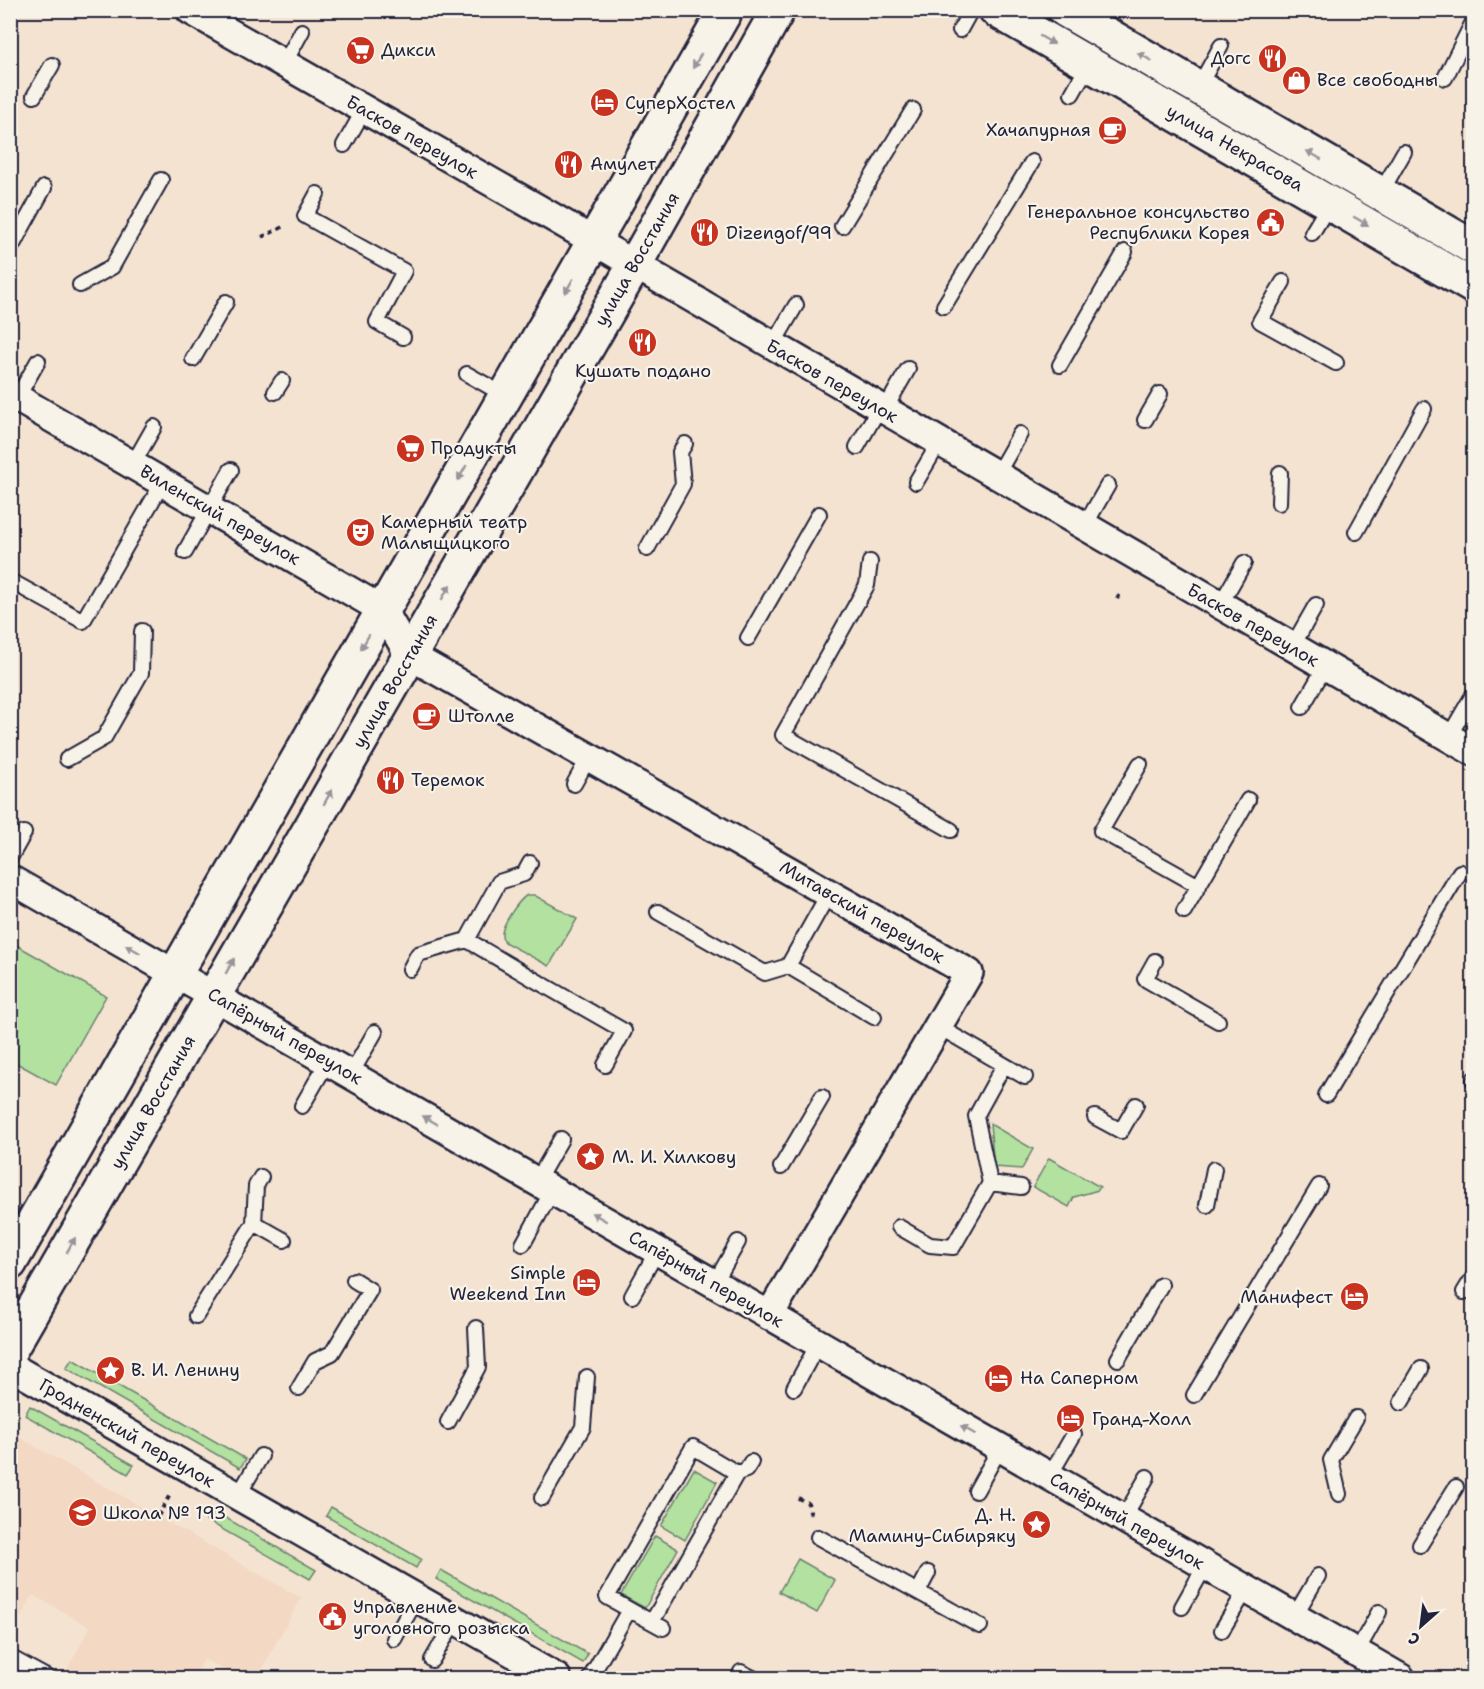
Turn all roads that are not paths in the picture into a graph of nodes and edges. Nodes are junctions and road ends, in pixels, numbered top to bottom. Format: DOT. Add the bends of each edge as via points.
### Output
graph roads {
  1 [pos="190,10"];
  2 [pos="726,10"];
  3 [pos="778,10"];
  4 [pos="971,10"];
  5 [pos="996,10"];
  6 [pos="1065,10"];
  7 [pos="1473,20"];
  8 [pos="960,30"];
  9 [pos="302,31"];
  10 [pos="1221,46"];
  11 [pos="284,64"];
  12 [pos="1089,64"];
  13 [pos="52,65"];
  14 [pos="1445,78"];
  15 [pos="1198,88"];
  16 [pos="1072,94"];
  17 [pos="34,96"];
  18 [pos="364,110"];
  19 [pos="913,110"];
  20 [pos="344,145"];
  21 [pos="1404,152"];
  22 [pos="1032,162"];
  23 [pos="161,180"];
  24 [pos="44,188"];
  25 [pos="317,194"];
  26 [pos="1380,194"];
  27 [pos="1330,203"];
  28 [pos="842,226"];
  29 [pos="1312,233"];
  30 [pos="594,242"];
  31 [pos="1473,248"];
  32 [pos="10,250"];
  33 [pos="1125,252"];
  34 [pos="634,266"];
  35 [pos="1283,282"];
  36 [pos="80,285"];
  37 [pos="1473,286"];
  38 [pos="226,302"];
  39 [pos="796,305"];
  40 [pos="944,306"];
  41 [pos="404,337"];
  42 [pos="772,346"];
  43 [pos="193,359"];
  44 [pos="38,361"];
  45 [pos="1336,363"];
  46 [pos="1060,365"];
  47 [pos="908,369"];
  48 [pos="467,374"];
  49 [pos="1160,394"];
  50 [pos="14,396"];
  51 [pos="506,396"];
  52 [pos="1424,409"];
  53 [pos="882,410"];
  54 [pos="1145,420"];
  55 [pos="154,427"];
  56 [pos="1020,434"];
  57 [pos="939,443"];
  58 [pos="685,444"];
  59 [pos="857,447"];
  60 [pos="133,464"];
  61 [pos="231,471"];
  62 [pos="1280,473"];
  63 [pos="996,476"];
  64 [pos="163,482"];
  65 [pos="916,482"];
  66 [pos="1108,484"];
  67 [pos="1279,503"];
  68 [pos="209,508"];
  69 [pos="819,514"];
  70 [pos="1084,527"];
  71 [pos="1356,532"];
  72 [pos="647,549"];
  73 [pos="186,552"];
  74 [pos="870,562"];
  75 [pos="1244,563"];
  76 [pos="16,584"];
  77 [pos="1316,604"];
  78 [pos="1220,605"];
  79 [pos="383,610"];
  80 [pos="142,631"];
  81 [pos="748,638"];
  82 [pos="1292,647"];
  83 [pos="410,655"];
  84 [pos="1325,667"];
  85 [pos="1473,695"];
  86 [pos="1302,706"];
  87 [pos="1448,738"];
  88 [pos="1473,752"];
  89 [pos="589,757"];
  90 [pos="67,759"];
  91 [pos="1140,764"];
  92 [pos="574,784"];
  93 [pos="1248,800"];
  94 [pos="951,830"];
  95 [pos="24,833"];
  96 [pos="10,858"];
  97 [pos="530,863"];
  98 [pos="1460,872"];
  99 [pos="10,879"];
  100 [pos="1199,886"];
  101 [pos="829,893"];
  102 [pos="1184,911"];
  103 [pos="658,912"];
  104 [pos="467,940"];
  105 [pos="1155,961"];
  106 [pos="788,966"];
  107 [pos="410,969"];
  108 [pos="175,973"];
  109 [pos="214,995"];
  110 [pos="874,1017"];
  111 [pos="1218,1021"];
  112 [pos="939,1027"];
  113 [pos="375,1032"];
  114 [pos="328,1061"];
  115 [pos="605,1065"];
  116 [pos="1004,1065"];
  117 [pos="351,1074"];
  118 [pos="1025,1077"];
  119 [pos="1326,1095"];
  120 [pos="822,1097"];
  121 [pos="1136,1105"];
  122 [pos="302,1106"];
  123 [pos="1095,1117"];
  124 [pos="561,1139"];
  125 [pos="781,1167"];
  126 [pos="1214,1169"];
  127 [pos="261,1177"];
  128 [pos="990,1183"];
  129 [pos="545,1186"];
  130 [pos="1319,1186"];
  131 [pos="1021,1187"];
  132 [pos="1207,1205"];
  133 [pos="254,1223"];
  134 [pos="899,1227"];
  135 [pos="284,1240"];
  136 [pos="738,1242"];
  137 [pos="523,1244"];
  138 [pos="657,1251"];
  139 [pos="10,1263"];
  140 [pos="1473,1276"];
  141 [pos="354,1280"];
  142 [pos="714,1284"];
  143 [pos="1161,1285"];
  144 [pos="1464,1292"];
  145 [pos="632,1296"];
  146 [pos="196,1316"];
  147 [pos="769,1316"];
  148 [pos="476,1329"];
  149 [pos="818,1344"];
  150 [pos="10,1350"];
  151 [pos="1118,1359"];
  152 [pos="10,1366"];
  153 [pos="1421,1369"];
  154 [pos="587,1377"];
  155 [pos="299,1388"];
  156 [pos="794,1388"];
  157 [pos="1194,1395"];
  158 [pos="1401,1403"];
  159 [pos="1356,1418"];
  160 [pos="448,1422"];
  161 [pos="1074,1434"];
  162 [pos="1000,1448"];
  163 [pos="261,1456"];
  164 [pos="751,1462"];
  165 [pos="737,1473"];
  166 [pos="1050,1477"];
  167 [pos="1147,1477"];
  168 [pos="1456,1487"];
  169 [pos="976,1491"];
  170 [pos="1339,1494"];
  171 [pos="238,1496"];
  172 [pos="542,1498"];
  173 [pos="1123,1519"];
  174 [pos="818,1537"];
  175 [pos="1420,1545"];
  176 [pos="1205,1566"];
  177 [pos="928,1573"];
  178 [pos="1318,1576"];
  179 [pos="1246,1590"];
  180 [pos="918,1592"];
  181 [pos="417,1598"];
  182 [pos="1182,1607"];
  183 [pos="629,1610"];
  184 [pos="1379,1612"];
  185 [pos="1294,1617"];
  186 [pos="455,1620"];
  187 [pos="980,1626"];
  188 [pos="1222,1630"];
  189 [pos="394,1639"];
  190 [pos="1356,1653"];
  191 [pos="432,1660"];
  192 [pos="10,1667"];
  193 [pos="48,1678"];
  194 [pos="556,1678"];
  195 [pos="590,1678"];
  196 [pos="1401,1678"];
  1 -- 11 [label="street, Басков переулок"];
  2 -- 30 [label="street, one-way"];
  3 -- 34 [label="street, улица Восстания"];
  4 -- 8 [label="lane"];
  5 -- 12 [label="street, улица Некрасова, one-way"];
  15 -- 6 [label="street, улица Некрасова, one-way"];
  7 -- 14 [label="lane"];
  9 -- 11 [label="lane"];
  10 -- 15 [label="lane"];
  11 -- 18 [label="street, Басков переулок"];
  12 -- 16 [label="lane"];
  12 -- 27 [label="street, улица Некрасова"];
  13 -- 17 [label="lane"];
  26 -- 15 [label="street, улица Некрасова, one-way"];
  18 -- 20 [label="lane"];
  18 -- 30 [label="street, Басков переулок"];
  19 -- 28 [label="lane"];
  21 -- 26 [label="lane"];
  22 -- 40 [label="lane"];
  23 -- 36 [label="lane" via="112,267"];
  24 -- 32 [label="lane"];
  25 -- 41 [label="lane" via="304,216 404,272 377,322"];
  26 -- 31 [label="street, улица Некрасова"];
  27 -- 29 [label="lane"];
  27 -- 37 [label="street, улица Некрасова, one-way"];
  30 -- 34 [label="street, Басков переулок"];
  30 -- 51 [label="street, one-way"];
  33 -- 46 [label="lane"];
  34 -- 42 [label="street, Басков переулок"];
  83 -- 34 [label="street, улица Восстания, one-way"];
  35 -- 45 [label="lane" via="1260,321"];
  38 -- 43 [label="lane"];
  39 -- 42 [label="lane"];
  42 -- 53 [label="street, Басков переулок"];
  44 -- 50 [label="lane"];
  47 -- 53 [label="lane"];
  48 -- 51 [label="lane"];
  49 -- 54 [label="lane"];
  50 -- 60 [label="street, Виленский переулок"];
  51 -- 79 [label="street, one-way"];
  52 -- 71 [label="lane"];
  53 -- 57 [label="street, Басков переулок"];
  53 -- 59 [label="lane"];
  55 -- 60 [label="lane"];
  56 -- 63 [label="lane"];
  57 -- 63 [label="street, Басков переулок"];
  57 -- 65 [label="lane"];
  58 -- 72 [label="lane" via="680,452 683,484"];
  60 -- 64 [label="street, Виленский переулок"];
  61 -- 68 [label="lane"];
  62 -- 67 [label="lane"];
  63 -- 70 [label="street, Басков переулок"];
  64 -- 68 [label="street, Виленский переулок"];
  64 -- 76 [label="lane" via="83,621"];
  66 -- 70 [label="lane"];
  68 -- 73 [label="lane"];
  68 -- 79 [label="street, Виленский переулок"];
  69 -- 81 [label="lane"];
  70 -- 78 [label="street, Басков переулок"];
  74 -- 94 [label="lane" via="867,585 783,735"];
  75 -- 78 [label="lane"];
  77 -- 82 [label="lane"];
  78 -- 82 [label="street, Басков переулок"];
  79 -- 83 [label="street, Виленский переулок"];
  79 -- 108 [label="street, one-way"];
  80 -- 90 [label="lane" via="141,673 104,738"];
  82 -- 84 [label="street, Басков переулок"];
  83 -- 89 [label="street, Митавский переулок"];
  109 -- 83 [label="street, улица Восстания, one-way"];
  84 -- 86 [label="lane"];
  84 -- 87 [label="street, Басков переулок"];
  85 -- 87 [label="lane"];
  87 -- 88 [label="street, Басков переулок"];
  89 -- 92 [label="lane"];
  89 -- 101 [label="street, Митавский переулок"];
  91 -- 100 [label="lane" via="1101,831"];
  93 -- 100 [label="lane"];
  95 -- 96 [label="lane"];
  97 -- 104 [label="lane" via="524,874 499,882"];
  98 -- 119 [label="lane"];
  108 -- 99 [label="street, Сапёрный переулок, one-way"];
  100 -- 102 [label="lane"];
  101 -- 106 [label="lane"];
  101 -- 112 [label="street, Митавский переулок" via="969,973"];
  103 -- 106 [label="lane" via="765,973"];
  104 -- 107 [label="lane" via="418,954"];
  104 -- 115 [label="lane" via="624,1031"];
  105 -- 111 [label="lane" via="1145,979"];
  106 -- 110 [label="lane"];
  108 -- 109 [label="street, Сапёрный переулок"];
  108 -- 139 [label="street"];
  109 -- 114 [label="street, Сапёрный переулок"];
  150 -- 109 [label="street, улица Восстания, one-way"];
  112 -- 116 [label="lane"];
  112 -- 147 [label="street, Митавский переулок" via="845,1196"];
  113 -- 117 [label="lane"];
  114 -- 117 [label="street, Сапёрный переулок"];
  114 -- 122 [label="lane"];
  116 -- 118 [label="lane"];
  116 -- 128 [label="lane" via="976,1116"];
  129 -- 117 [label="street, Сапёрный переулок, one-way"];
  120 -- 125 [label="lane"];
  121 -- 123 [label="lane" via="1121,1131"];
  124 -- 129 [label="lane"];
  126 -- 132 [label="lane"];
  127 -- 133 [label="lane" via="256,1186"];
  128 -- 131 [label="lane"];
  128 -- 134 [label="lane" via="953,1247 930,1245"];
  129 -- 137 [label="lane"];
  138 -- 129 [label="street, Сапёрный переулок, one-way"];
  130 -- 157 [label="lane"];
  133 -- 135 [label="lane"];
  133 -- 146 [label="lane"];
  136 -- 142 [label="lane"];
  138 -- 142 [label="street, Сапёрный переулок"];
  138 -- 145 [label="lane"];
  140 -- 144 [label="lane"];
  141 -- 155 [label="lane" via="370,1290 332,1353 315,1360"];
  142 -- 147 [label="street, Сапёрный переулок"];
  143 -- 151 [label="lane"];
  147 -- 149 [label="street, Сапёрный переулок"];
  148 -- 160 [label="lane" via="478,1366"];
  149 -- 156 [label="lane"];
  162 -- 149 [label="street, Сапёрный переулок, one-way"];
  152 -- 171 [label="street, Гродненский переулок"];
  153 -- 158 [label="lane"];
  154 -- 172 [label="lane" via="583,1427"];
  159 -- 170 [label="lane" via="1331,1460"];
  161 -- 166 [label="lane"];
  162 -- 166 [label="street, Сапёрный переулок"];
  162 -- 169 [label="lane"];
  163 -- 171 [label="lane"];
  164 -- 165 [label="lane" via="746,1470"];
  165 -- 183 [label="lane" via="657,1625"];
  165 -- 183 [label="lane" via="693,1447 607,1597"];
  166 -- 173 [label="street, Сапёрный переулок"];
  167 -- 173 [label="lane"];
  168 -- 175 [label="lane"];
  171 -- 181 [label="street, Гродненский переулок"];
  173 -- 176 [label="street, Сапёрный переулок"];
  174 -- 180 [label="lane"];
  176 -- 179 [label="street, Сапёрный переулок"];
  176 -- 182 [label="lane"];
  177 -- 180 [label="lane"];
  178 -- 185 [label="lane"];
  179 -- 185 [label="street, Сапёрный переулок"];
  179 -- 188 [label="lane"];
  180 -- 187 [label="lane"];
  181 -- 186 [label="street, Гродненский переулок"];
  181 -- 189 [label="lane"];
  183 -- 195 [label="lane"];
  184 -- 190 [label="lane"];
  185 -- 190 [label="street, Сапёрный переулок"];
  186 -- 191 [label="lane"];
  186 -- 194 [label="street, Гродненский переулок"];
  190 -- 196 [label="street, Сапёрный переулок"];
  192 -- 193 [label="lane" via="15,1660"];
}
